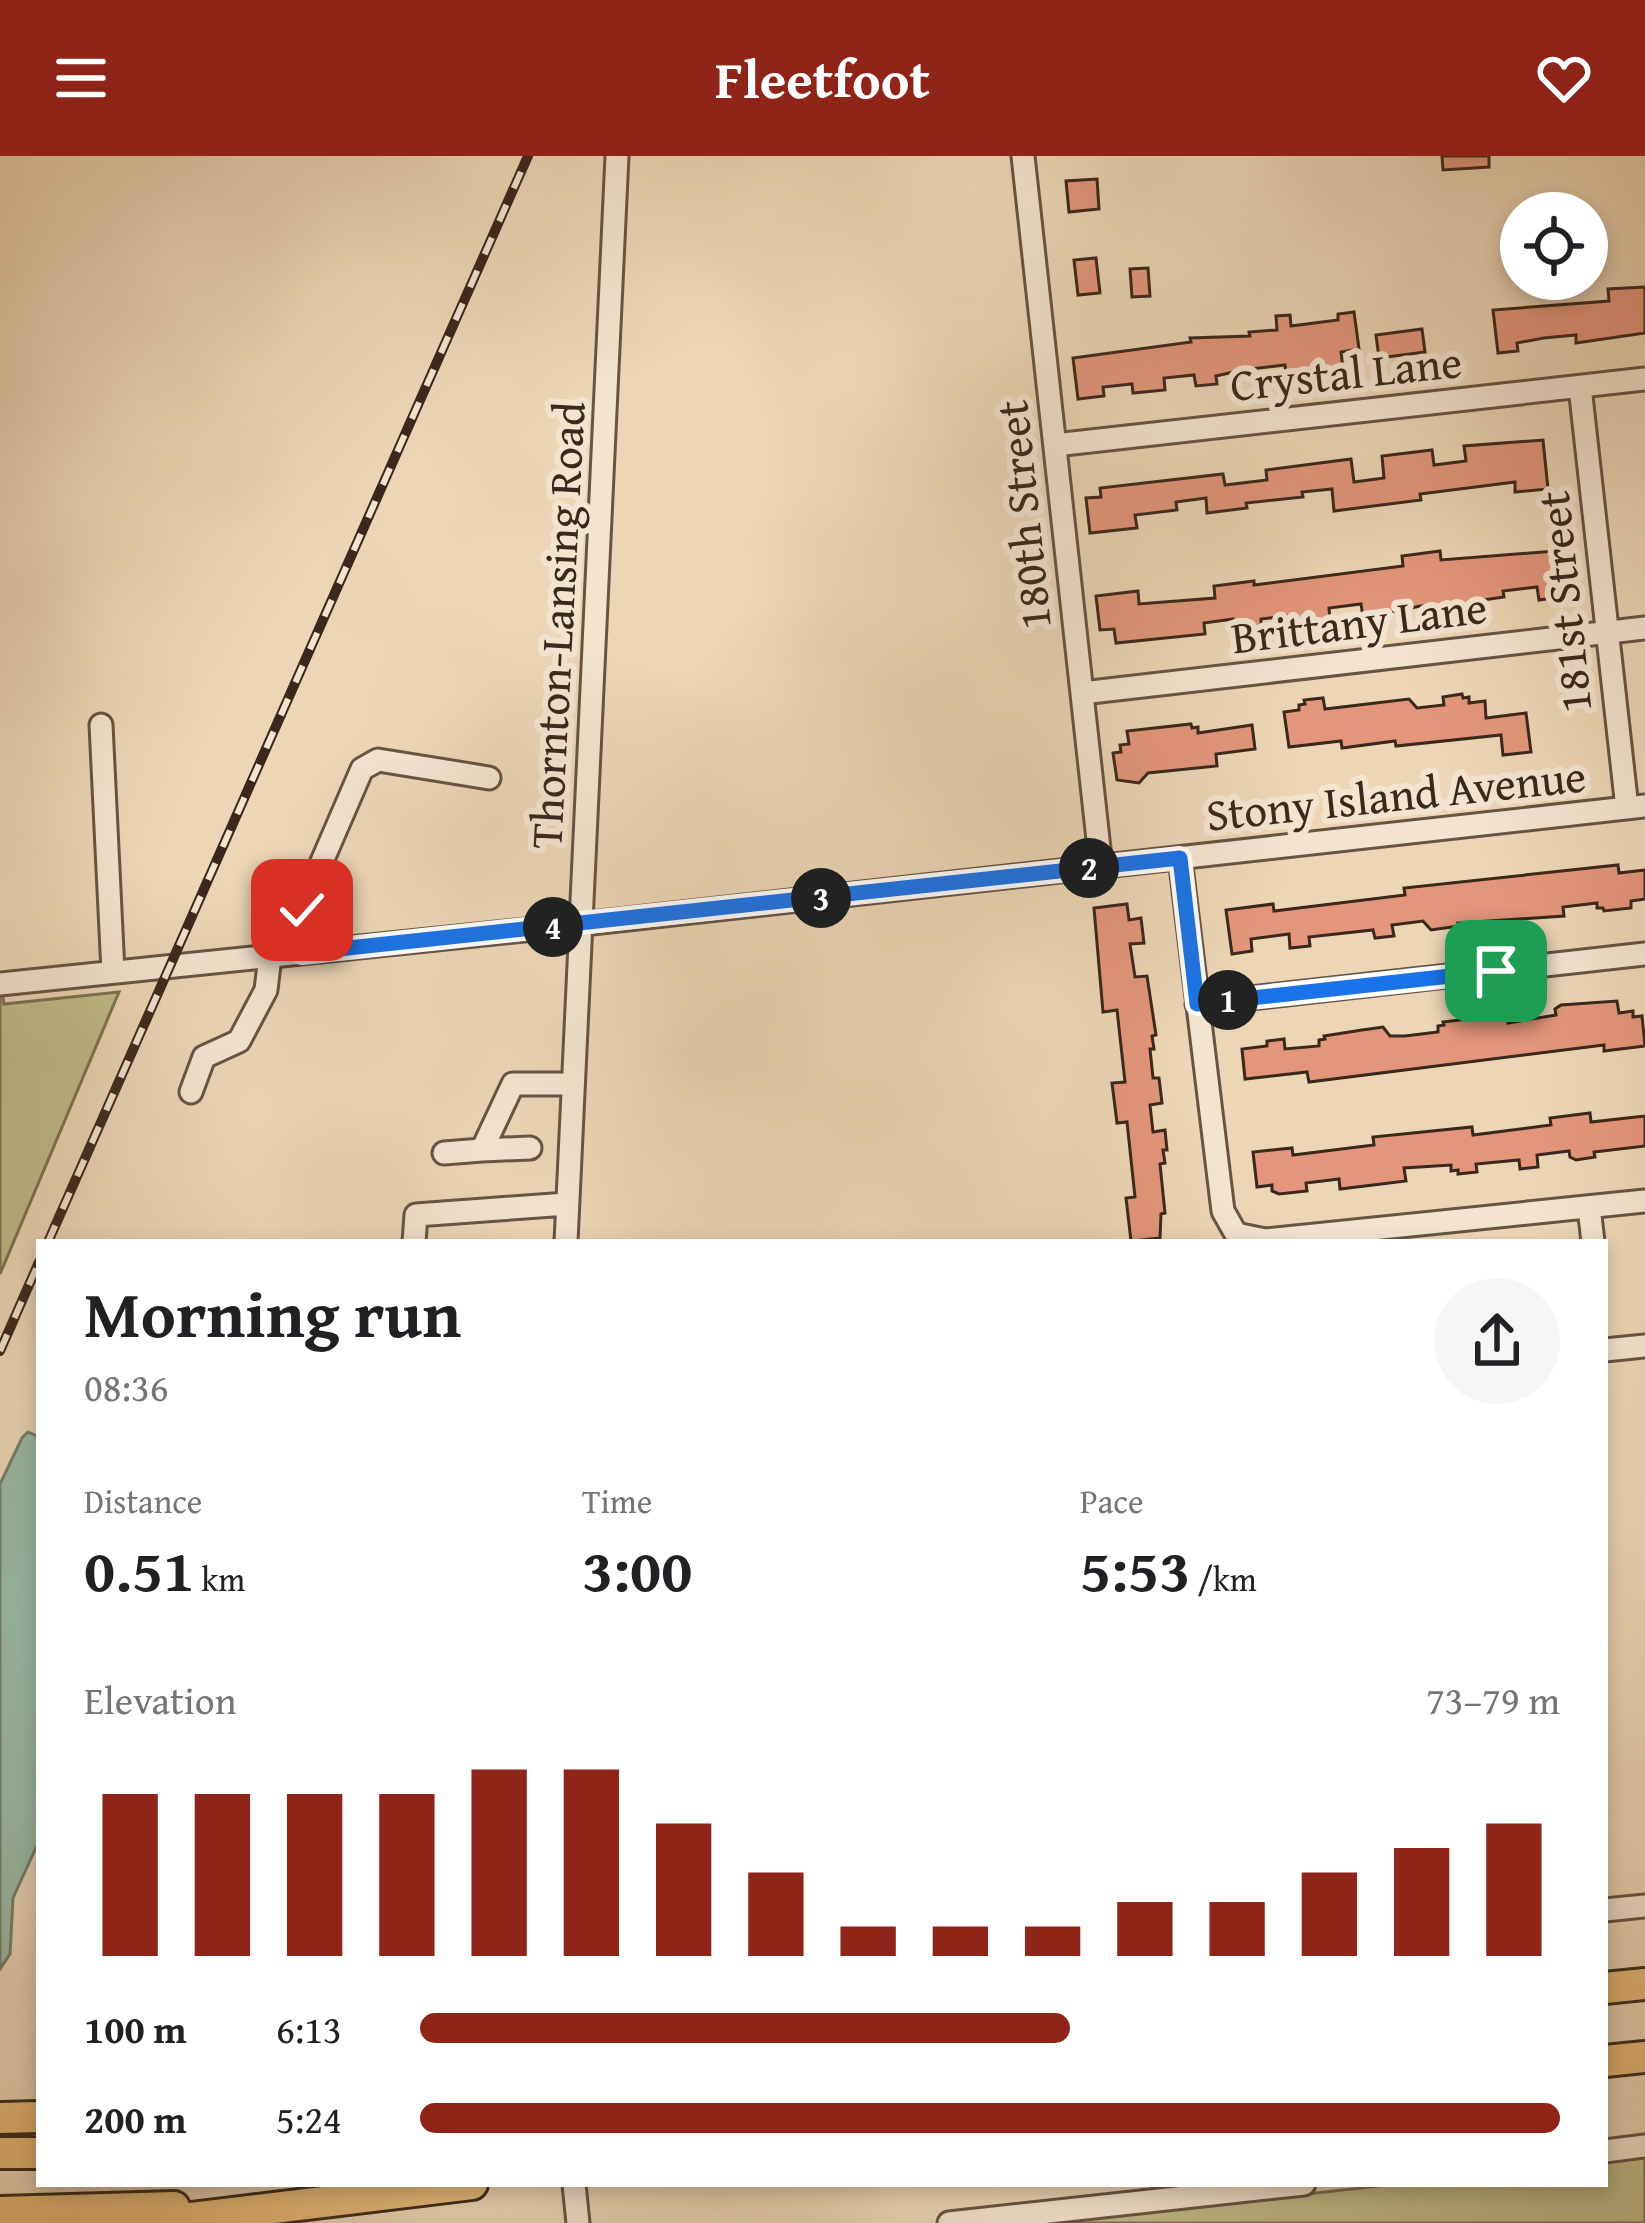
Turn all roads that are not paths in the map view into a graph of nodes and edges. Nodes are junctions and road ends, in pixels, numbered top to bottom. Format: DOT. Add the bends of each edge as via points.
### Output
graph roads {
  1 [pos="617,156"];
  2 [pos="1023,156"];
  3 [pos="1645,379"];
  4 [pos="1580,387"];
  5 [pos="1055,445"];
  6 [pos="1645,628"];
  7 [pos="1606,633"];
  8 [pos="1082,693"];
  9 [pos="101,725"];
  10 [pos="489,778"];
  11 [pos="1636,807"];
  12 [pos="1180,858"];
  13 [pos="1101,867"];
  14 [pos="583,924"];
  15 [pos="302,953"];
  16 [pos="1645,955"];
  17 [pos="270,956"];
  18 [pos="113,972"];
  19 [pos="0,984"];
  20 [pos="1197,1004"];
  21 [pos="573,1084"];
  22 [pos="191,1092"];
  23 [pos="530,1148"];
  24 [pos="482,1150"];
  25 [pos="444,1153"];
  26 [pos="1645,1201"];
  27 [pos="567,1204"];
  28 [pos="1589,1207"];
  29 [pos="414,1239"];
  30 [pos="566,1239"];
  31 [pos="1260,1239"];
  32 [pos="1275,1239"];
  33 [pos="1593,1239"];
  34 [pos="1645,1346"];
  35 [pos="1608,1350"];
  36 [pos="1645,1906"];
  37 [pos="1608,1910"];
  38 [pos="1645,1984"];
  39 [pos="1608,1988"];
  40 [pos="1645,2057"];
  41 [pos="1608,2061"];
  42 [pos="36,2117"];
  43 [pos="0,2118"];
  44 [pos="1645,2146"];
  45 [pos="1608,2151"];
  46 [pos="0,2153"];
  47 [pos="36,2153"];
  48 [pos="444,2187"];
  49 [pos="574,2187"];
  50 [pos="1277,2187"];
  51 [pos="312,2201"];
  52 [pos="0,2212"];
  53 [pos="149,2223"];
  54 [pos="578,2223"];
  55 [pos="949,2223"];
  1 -- 14 [label="street, Thornton-Lansing Road"];
  2 -- 5 [label="street, 180th Street"];
  3 -- 4 [label="street, Crystal Lane"];
  4 -- 5 [label="street, Crystal Lane"];
  4 -- 7 [label="street, 181st Street"];
  5 -- 8 [label="street, 180th Street"];
  6 -- 7 [label="street, Brittany Lane"];
  7 -- 8 [label="street, Brittany Lane"];
  7 -- 11 [label="street, 181st Street"];
  8 -- 13 [label="street, 180th Street"];
  9 -- 18 [label="street"];
  10 -- 15 [label="street" via="378,760 362,769 302,910"];
  11 -- 12 [label="street, Stony Island Avenue"];
  12 -- 13 [label="street, Stony Island Avenue"];
  12 -- 20 [label="street"];
  13 -- 14 [label="street, Stony Island Avenue"];
  14 -- 15 [label="street, Stony Island Avenue"];
  14 -- 21 [label="street, Thornton-Lansing Road"];
  15 -- 17 [label="street, Stony Island Avenue"];
  16 -- 20 [label="street"];
  17 -- 18 [label="street, Stony Island Avenue"];
  17 -- 22 [label="street" via="266,990 239,1041 204,1057"];
  18 -- 19 [label="street, Stony Island Avenue"];
  20 -- 31 [label="street" via="1222,1211 1236,1234"];
  21 -- 24 [label="street" via="513,1084"];
  21 -- 27 [label="street, Thornton-Lansing Road"];
  23 -- 24 [label="street"];
  24 -- 25 [label="street"];
  26 -- 28 [label="street"];
  27 -- 29 [label="street" via="416,1215"];
  27 -- 30 [label="street, Thornton-Lansing Road"];
  28 -- 32 [label="street"];
  28 -- 33 [label="street"];
  34 -- 35 [label="street"];
  36 -- 37 [label="street"];
  38 -- 39 [label="highway"];
  40 -- 41 [label="highway"];
  42 -- 43 [label="highway"];
  44 -- 45 [label="street"];
  46 -- 47 [label="highway"];
  48 -- 51 [label="highway"];
  49 -- 54 [label="street"];
  50 -- 55 [label="street"];
  51 -- 52 [label="highway"];
  51 -- 53 [label="highway"];
}
